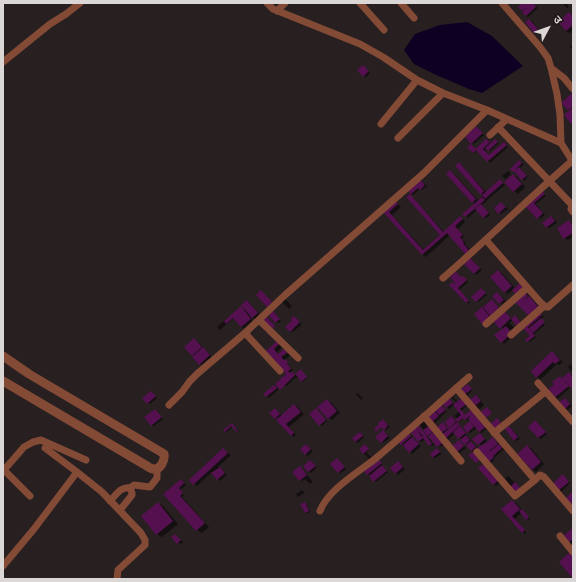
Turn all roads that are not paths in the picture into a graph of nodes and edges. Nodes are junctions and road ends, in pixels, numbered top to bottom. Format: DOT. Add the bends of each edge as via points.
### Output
graph roads {
  1 [pos="80,3"];
  2 [pos="267,3"];
  3 [pos="285,3"];
  4 [pos="360,3"];
  5 [pos="401,3"];
  6 [pos="502,3"];
  7 [pos="277,11"];
  8 [pos="414,18"];
  9 [pos="384,30"];
  10 [pos="3,62"];
  11 [pos="551,68"];
  12 [pos="417,80"];
  13 [pos="573,89"];
  14 [pos="443,93"];
  15 [pos="487,110"];
  16 [pos="507,119"];
  17 [pos="381,124"];
  18 [pos="498,127"];
  19 [pos="490,135"];
  20 [pos="398,138"];
  21 [pos="561,143"];
  22 [pos="573,162"];
  23 [pos="549,181"];
  24 [pos="573,212"];
  25 [pos="486,240"];
  26 [pos="443,278"];
  27 [pos="573,285"];
  28 [pos="527,288"];
  29 [pos="544,306"];
  30 [pos="259,320"];
  31 [pos="486,324"];
  32 [pos="246,333"];
  33 [pos="510,335"];
  34 [pos="3,356"];
  35 [pos="298,358"];
  36 [pos="280,371"];
  37 [pos="469,377"];
  38 [pos="3,381"];
  39 [pos="538,383"];
  40 [pos="456,388"];
  41 [pos="545,392"];
  42 [pos="169,404"];
  43 [pos="424,416"];
  44 [pos="573,422"];
  45 [pos="494,433"];
  46 [pos="45,448"];
  47 [pos="476,452"];
  48 [pos="86,460"];
  49 [pos="461,461"];
  50 [pos="157,469"];
  51 [pos="3,470"];
  52 [pos="77,472"];
  53 [pos="535,480"];
  54 [pos="130,488"];
  55 [pos="30,496"];
  56 [pos="110,501"];
  57 [pos="120,510"];
  58 [pos="320,511"];
  59 [pos="573,511"];
  60 [pos="560,536"];
  61 [pos="573,552"];
  62 [pos="3,566"];
  63 [pos="116,579"];
  1 -- 10 [label="street"];
  2 -- 7 [label="street"];
  3 -- 7 [label="street"];
  4 -- 9 [label="street"];
  5 -- 8 [label="street"];
  6 -- 11 [label="street" via="540,47"];
  7 -- 12 [label="street" via="360,44"];
  11 -- 13 [label="street"];
  11 -- 21 [label="street" via="560,115"];
  12 -- 14 [label="street"];
  12 -- 17 [label="street"];
  14 -- 15 [label="street"];
  14 -- 20 [label="street"];
  15 -- 16 [label="street"];
  15 -- 30 [label="street" via="424,173"];
  16 -- 18 [label="street"];
  16 -- 21 [label="street"];
  18 -- 19 [label="street"];
  18 -- 23 [label="street"];
  21 -- 22 [label="street"];
  22 -- 23 [label="street"];
  23 -- 24 [label="street" via="573,206"];
  23 -- 25 [label="street"];
  25 -- 26 [label="street"];
  25 -- 28 [label="street"];
  27 -- 29 [label="street" via="548,307"];
  28 -- 29 [label="street"];
  28 -- 31 [label="street"];
  29 -- 33 [label="street"];
  30 -- 32 [label="street"];
  30 -- 35 [label="street"];
  32 -- 36 [label="street"];
  32 -- 42 [label="street" via="197,374"];
  34 -- 50 [label="street" via="164,454 162,464"];
  37 -- 40 [label="street"];
  38 -- 50 [label="street" via="147,466"];
  39 -- 41 [label="street"];
  40 -- 43 [label="street"];
  40 -- 45 [label="street"];
  41 -- 44 [label="street"];
  41 -- 45 [label="street"];
  43 -- 49 [label="street"];
  43 -- 58 [label="street" via="336,489"];
  45 -- 53 [label="street"];
  46 -- 52 [label="street"];
  47 -- 53 [label="street" via="515,496"];
  48 -- 51 [label="street" via="41,440 24,447"];
  50 -- 54 [label="street" via="157,478 150,487 134,485"];
  51 -- 55 [label="street"];
  52 -- 56 [label="street"];
  52 -- 62 [label="street"];
  53 -- 59 [label="street" via="540,475 544,477"];
  54 -- 56 [label="street" via="122,489"];
  54 -- 57 [label="street" via="132,495"];
  56 -- 57 [label="street"];
  57 -- 63 [label="street" via="141,533 145,545 118,570"];
  60 -- 61 [label="street"];
}
